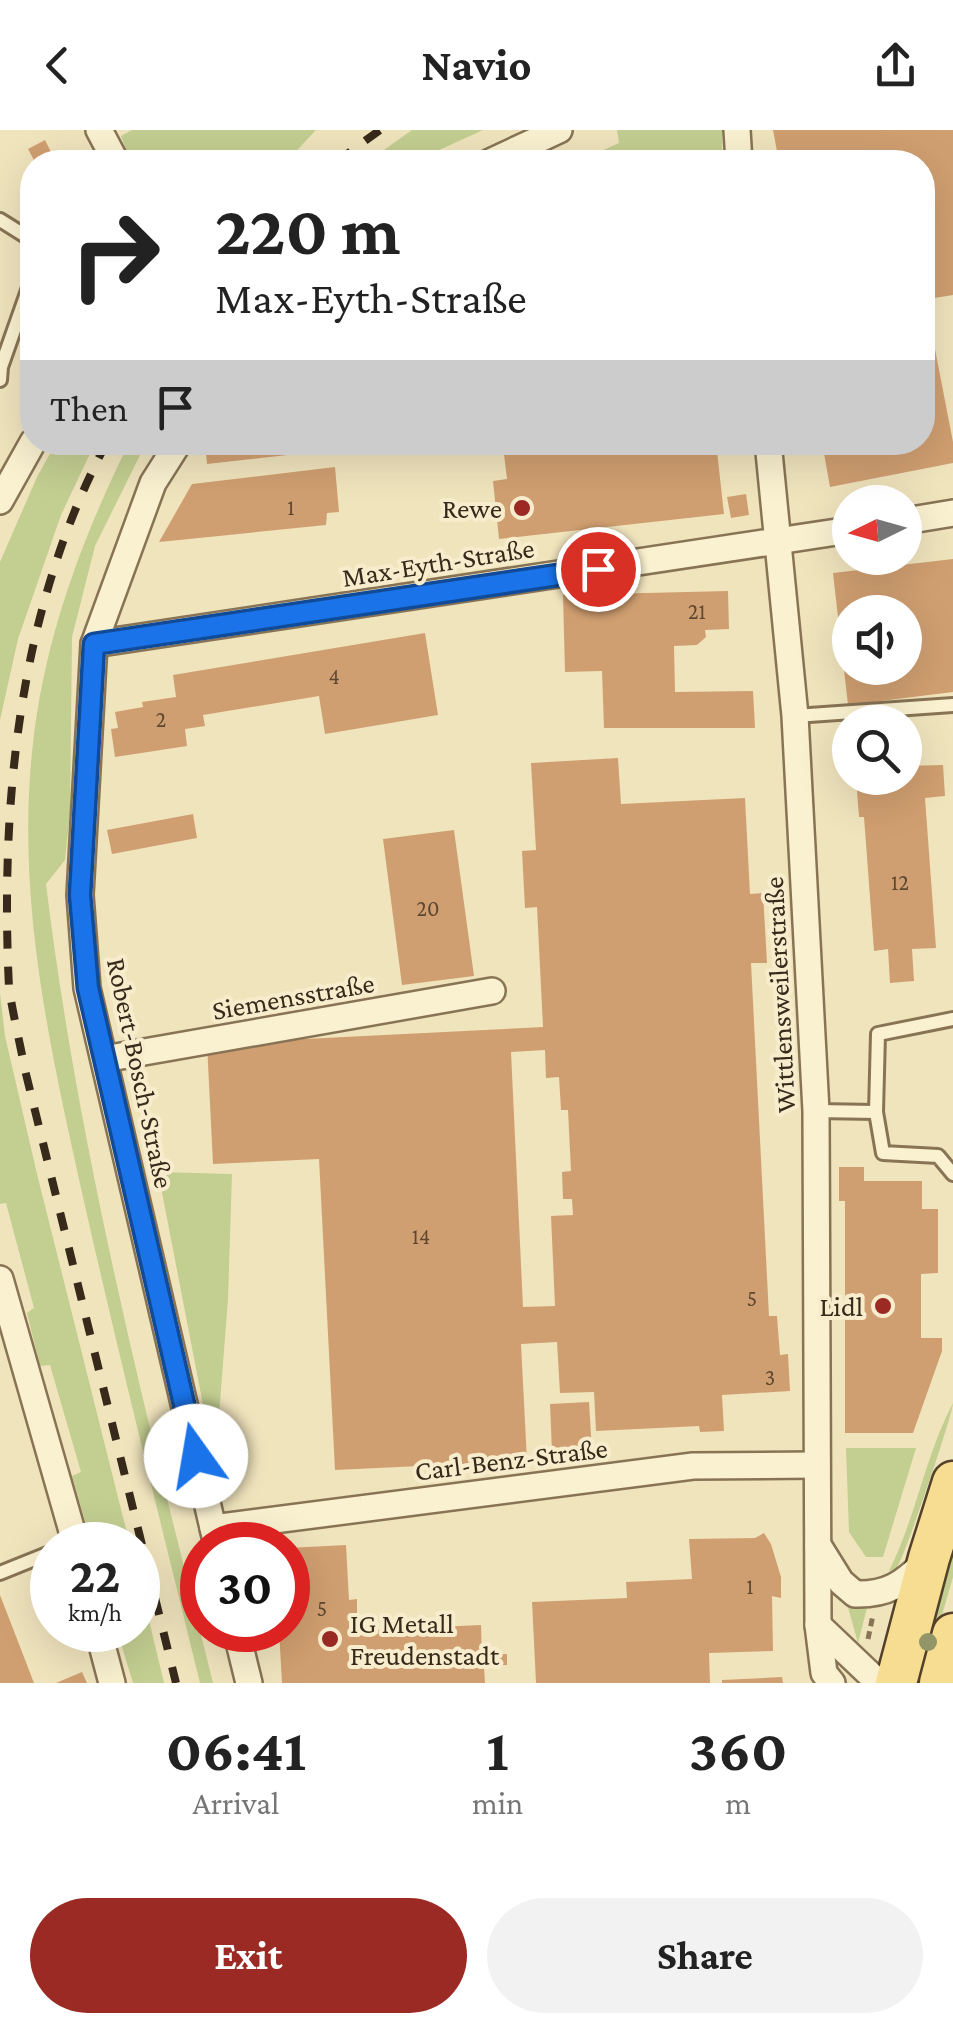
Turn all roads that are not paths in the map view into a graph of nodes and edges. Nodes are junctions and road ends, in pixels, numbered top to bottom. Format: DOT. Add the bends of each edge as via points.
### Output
graph roads {
  1 [pos="558,130"];
  2 [pos="516,150"];
  3 [pos="20,314"];
  4 [pos="0,380"];
  5 [pos="26,455"];
  6 [pos="171,455"];
  7 [pos="769,455"];
  8 [pos="0,500"];
  9 [pos="953,513"];
  10 [pos="922,518"];
  11 [pos="832,533"];
  12 [pos="778,542"];
  13 [pos="94,644"];
  14 [pos="953,705"];
  15 [pos="795,716"];
  16 [pos="492,991"];
  17 [pos="953,1019"];
  18 [pos="104,1059"];
  19 [pos="816,1111"];
  20 [pos="876,1112"];
  21 [pos="953,1174"];
  22 [pos="0,1279"];
  23 [pos="817,1464"];
  24 [pos="953,1482"];
  25 [pos="62,1522"];
  26 [pos="212,1522"];
  27 [pos="310,1522"];
  28 [pos="818,1545"];
  29 [pos="928,1558"];
  30 [pos="30,1562"];
  31 [pos="0,1574"];
  32 [pos="818,1625"];
  33 [pos="953,1634"];
  34 [pos="104,1652"];
  35 [pos="241,1652"];
  36 [pos="879,1678"];
  37 [pos="112,1683"];
  38 [pos="248,1683"];
  39 [pos="832,1683"];
  40 [pos="940,1683"];
  1 -- 2 [label="street"];
  3 -- 4 [label="lane"];
  5 -- 8 [label="street"];
  6 -- 13 [label="street, Robert-Bosch-Straße" via="153,483"];
  7 -- 12 [label="street, Wittlensweilerstraße"];
  9 -- 10 [label="street"];
  11 -- 12 [label="street, Max-Eyth-Straße"];
  12 -- 13 [label="street, Max-Eyth-Straße" via="416,587"];
  12 -- 15 [label="street, Wittlensweilerstraße"];
  13 -- 18 [label="street, Robert-Bosch-Straße" via="80,895 88,988"];
  14 -- 15 [label="lane"];
  15 -- 19 [label="street, Wittlensweilerstraße"];
  16 -- 18 [label="street, Siemensstraße"];
  17 -- 20 [label="lane" via="878,1034"];
  18 -- 26 [label="street, Robert-Bosch-Straße"];
  19 -- 20 [label="lane"];
  19 -- 23 [label="street, Wittlensweilerstraße"];
  20 -- 21 [label="lane" via="883,1154 938,1156"];
  22 -- 25 [label="street"];
  23 -- 27 [label="street, Carl-Benz-Straße" via="694,1466"];
  23 -- 28 [label="street, Wittlensweilerstraße"];
  24 -- 29 [label="main road"];
  28 -- 29 [label="street" via="855,1594 903,1584"];
  28 -- 32 [label="street, Wittlensweilerstraße"];
  29 -- 36 [label="main road"];
  30 -- 31 [label="lane"];
  32 -- 36 [label="street"];
  32 -- 39 [label="street, Wittlensweilerstraße" via="824,1673"];
  33 -- 40 [label="main road"];
  34 -- 37 [label="street"];
  35 -- 38 [label="street"];
}
